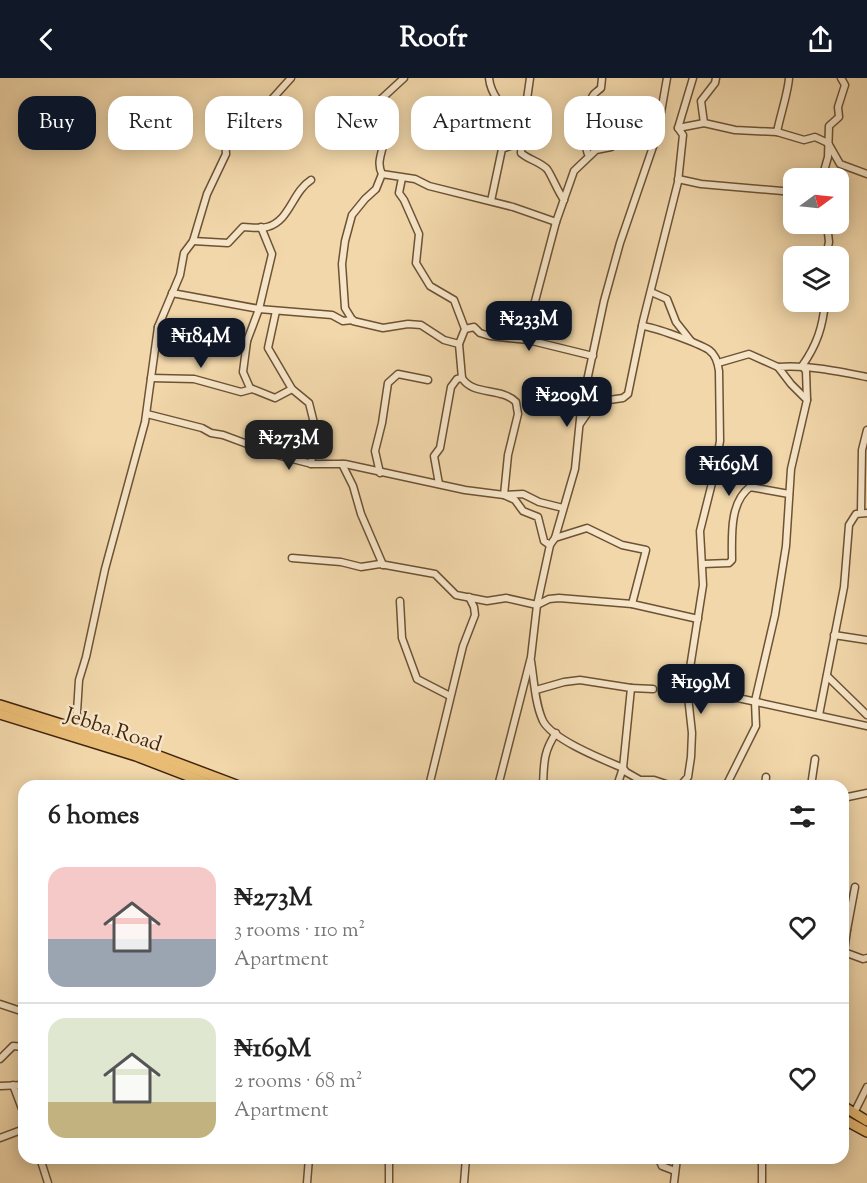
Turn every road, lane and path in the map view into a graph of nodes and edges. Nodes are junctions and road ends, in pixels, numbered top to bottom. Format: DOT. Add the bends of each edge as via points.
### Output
graph roads {
  1 [pos="291,78"];
  2 [pos="404,78"];
  3 [pos="489,78"];
  4 [pos="530,78"];
  5 [pos="602,78"];
  6 [pos="667,78"];
  7 [pos="693,78"];
  8 [pos="716,78"];
  9 [pos="789,78"];
  10 [pos="841,78"];
  11 [pos="494,96"];
  12 [pos="527,96"];
  13 [pos="704,123"];
  14 [pos="678,128"];
  15 [pos="777,132"];
  16 [pos="828,143"];
  17 [pos="502,150"];
  18 [pos="521,150"];
  19 [pos="596,150"];
  20 [pos="589,156"];
  21 [pos="825,168"];
  22 [pos="382,174"];
  23 [pos="867,174"];
  24 [pos="402,178"];
  25 [pos="310,180"];
  26 [pos="678,180"];
  27 [pos="783,191"];
  28 [pos="564,200"];
  29 [pos="491,201"];
  30 [pos="556,222"];
  31 [pos="261,227"];
  32 [pos="193,241"];
  33 [pos="651,292"];
  34 [pos="172,293"];
  35 [pos="259,309"];
  36 [pos="276,311"];
  37 [pos="823,312"];
  38 [pos="353,320"];
  39 [pos="642,326"];
  40 [pos="158,327"];
  41 [pos="465,329"];
  42 [pos="525,339"];
  43 [pos="247,341"];
  44 [pos="459,344"];
  45 [pos="693,344"];
  46 [pos="593,356"];
  47 [pos="718,363"];
  48 [pos="802,366"];
  49 [pos="778,367"];
  50 [pos="867,377"];
  51 [pos="151,378"];
  52 [pos="462,378"];
  53 [pos="428,380"];
  54 [pos="253,389"];
  55 [pos="292,389"];
  56 [pos="807,400"];
  57 [pos="147,414"];
  58 [pos="579,424"];
  59 [pos="867,430"];
  60 [pos="310,464"];
  61 [pos="342,464"];
  62 [pos="380,473"];
  63 [pos="439,484"];
  64 [pos="789,494"];
  65 [pos="504,495"];
  66 [pos="563,508"];
  67 [pos="864,512"];
  68 [pos="555,538"];
  69 [pos="550,545"];
  70 [pos="292,558"];
  71 [pos="703,564"];
  72 [pos="383,565"];
  73 [pos="469,597"];
  74 [pos="400,601"];
  75 [pos="633,604"];
  76 [pos="537,605"];
  77 [pos="698,619"];
  78 [pos="834,635"];
  79 [pos="867,640"];
  80 [pos="531,657"];
  81 [pos="827,676"];
  82 [pos="631,688"];
  83 [pos="653,689"];
  84 [pos="536,690"];
  85 [pos="450,696"];
  86 [pos="687,699"];
  87 [pos="755,701"];
  88 [pos="0,705"];
  89 [pos="0,714"];
  90 [pos="819,715"];
  91 [pos="867,715"];
  92 [pos="867,726"];
  93 [pos="76,728"];
  94 [pos="556,733"];
  95 [pos="815,759"];
  96 [pos="623,768"];
  97 [pos="766,777"];
  98 [pos="198,780"];
  99 [pos="223,780"];
  100 [pos="430,780"];
  101 [pos="500,780"];
  102 [pos="543,780"];
  103 [pos="619,780"];
  104 [pos="640,780"];
  105 [pos="686,780"];
  106 [pos="729,780"];
  107 [pos="766,780"];
  108 [pos="812,780"];
  109 [pos="867,793"];
  110 [pos="849,797"];
  111 [pos="855,887"];
  112 [pos="849,912"];
  113 [pos="849,954"];
  114 [pos="867,958"];
  115 [pos="0,1004"];
  116 [pos="18,1010"];
  117 [pos="18,1046"];
  118 [pos="0,1059"];
  119 [pos="13,1085"];
  120 [pos="18,1085"];
  121 [pos="0,1086"];
  122 [pos="867,1087"];
  123 [pos="18,1098"];
  124 [pos="849,1110"];
  125 [pos="854,1113"];
  126 [pos="867,1121"];
  127 [pos="849,1122"];
  128 [pos="18,1131"];
  129 [pos="867,1132"];
  130 [pos="0,1138"];
  131 [pos="42,1164"];
  132 [pos="309,1164"];
  133 [pos="389,1164"];
  134 [pos="466,1164"];
  135 [pos="661,1164"];
  136 [pos="676,1164"];
  137 [pos="762,1164"];
  138 [pos="675,1171"];
  139 [pos="48,1183"];
  140 [pos="307,1183"];
  141 [pos="389,1183"];
  142 [pos="464,1183"];
  143 [pos="674,1183"];
  144 [pos="762,1183"];
  1 -- 32 [label="street" via="255,118 242,120 225,138 226,154 207,194"];
  2 -- 22 [label="street" via="379,101 384,137 378,166"];
  3 -- 11 [label="street"];
  4 -- 12 [label="street"];
  5 -- 20 [label="street" via="602,87 593,95 588,111 585,150"];
  6 -- 46 [label="street" via="657,135 620,243"];
  7 -- 14 [label="street"];
  8 -- 13 [label="street" via="701,101"];
  9 -- 15 [label="street"];
  10 -- 16 [label="street" via="845,85 839,117 829,126"];
  13 -- 14 [label="street"];
  13 -- 15 [label="street" via="735,130"];
  14 -- 26 [label="street" via="683,135"];
  15 -- 16 [label="street"];
  16 -- 21 [label="street"];
  16 -- 23 [label="street" via="840,164"];
  17 -- 29 [label="street"];
  18 -- 28 [label="street" via="549,171"];
  19 -- 20 [label="street"];
  20 -- 28 [label="street" via="574,171"];
  22 -- 24 [label="street"];
  22 -- 38 [label="street" via="376,189 352,215 345,241 345,308"];
  24 -- 29 [label="street"];
  24 -- 41 [label="street" via="399,194 419,234 416,263 430,286 454,300"];
  25 -- 31 [label="street" via="303,184 286,215"];
  26 -- 27 [label="street"];
  26 -- 33 [label="street"];
  28 -- 30 [label="street"];
  29 -- 30 [label="street"];
  30 -- 42 [label="street"];
  31 -- 32 [label="street" via="243,227 228,243"];
  31 -- 35 [label="street" via="272,254"];
  32 -- 34 [label="street" via="184,253"];
  33 -- 39 [label="street"];
  33 -- 45 [label="street" via="667,300 676,322"];
  34 -- 35 [label="street"];
  34 -- 40 [label="street"];
  35 -- 36 [label="street"];
  35 -- 43 [label="street"];
  36 -- 38 [label="street"];
  36 -- 55 [label="street" via="268,348"];
  37 -- 48 [label="street" via="820,335"];
  38 -- 44 [label="street" via="382,328 421,325 444,340"];
  39 -- 45 [label="street"];
  39 -- 58 [label="street" via="628,394 595,402"];
  40 -- 43 [label="street" via="197,329"];
  40 -- 51 [label="street"];
  41 -- 42 [label="street" via="474,327 490,336"];
  41 -- 44 [label="street"];
  42 -- 46 [label="street"];
  43 -- 54 [label="street" via="243,372"];
  44 -- 52 [label="street"];
  45 -- 47 [label="street" via="710,351"];
  46 -- 58 [label="street"];
  47 -- 49 [label="street" via="749,354"];
  47 -- 71 [label="street" via="720,441 700,531"];
  48 -- 49 [label="street"];
  48 -- 50 [label="street"];
  48 -- 56 [label="street" via="806,371"];
  49 -- 56 [label="street"];
  51 -- 54 [label="street" via="194,379 241,392"];
  51 -- 57 [label="street"];
  52 -- 63 [label="street" via="451,387 440,448 434,456"];
  52 -- 65 [label="street" via="473,388 506,395 516,402 518,414"];
  53 -- 62 [label="street" via="398,374 388,383 375,451"];
  54 -- 55 [label="street" via="275,398"];
  55 -- 60 [label="street" via="309,403 316,431"];
  56 -- 64 [label="street" via="790,469"];
  57 -- 60 [label="street"];
  57 -- 93 [label="street" via="79,680"];
  58 -- 66 [label="street" via="575,469"];
  59 -- 67 [label="street" via="862,450"];
  60 -- 61 [label="street"];
  61 -- 62 [label="street"];
  61 -- 72 [label="street"];
  62 -- 63 [label="street"];
  63 -- 65 [label="street"];
  64 -- 71 [label="street" via="750,487 746,490 733,518 732,560"];
  64 -- 87 [label="street" via="775,615"];
  65 -- 66 [label="street" via="523,494"];
  65 -- 69 [label="street" via="515,500 523,511 538,517 544,542"];
  66 -- 68 [label="street"];
  67 -- 78 [label="street" via="852,518 849,525 847,570"];
  68 -- 69 [label="street"];
  68 -- 75 [label="street" via="587,528 622,545 646,550"];
  69 -- 76 [label="street"];
  70 -- 72 [label="street" via="361,567"];
  71 -- 77 [label="street"];
  72 -- 73 [label="street" via="435,574 456,595"];
  73 -- 76 [label="street" via="487,601 506,598"];
  73 -- 85 [label="street" via="474,615"];
  74 -- 85 [label="street" via="402,638 417,679"];
  75 -- 76 [label="street" via="559,598"];
  75 -- 77 [label="street"];
  76 -- 80 [label="street"];
  77 -- 86 [label="street"];
  78 -- 79 [label="street"];
  78 -- 81 [label="street"];
  80 -- 84 [label="street"];
  80 -- 101 [label="street"];
  81 -- 90 [label="street"];
  81 -- 91 [label="street"];
  82 -- 83 [label="street"];
  82 -- 84 [label="street" via="580,680"];
  82 -- 96 [label="street"];
  84 -- 94 [label="street" via="544,722"];
  85 -- 100 [label="street"];
  86 -- 87 [label="street" via="724,695"];
  86 -- 105 [label="street" via="692,733"];
  87 -- 90 [label="street"];
  87 -- 106 [label="street" via="756,726"];
  88 -- 93 [label="highway"];
  89 -- 98 [label="highway, Jebba Road" via="136,756"];
  90 -- 92 [label="street"];
  93 -- 99 [label="highway"];
  94 -- 96 [label="street"];
  94 -- 102 [label="street" via="543,759"];
  95 -- 108 [label="street"];
  96 -- 103 [label="street"];
  96 -- 104 [label="street"];
  97 -- 107 [label="street"];
  109 -- 110 [label="street"];
  111 -- 112 [label="street"];
  113 -- 114 [label="street"];
  115 -- 116 [label="street"];
  117 -- 118 [label="street" via="13,1046"];
  119 -- 120 [label="street"];
  119 -- 121 [label="street"];
  119 -- 123 [label="street"];
  122 -- 125 [label="street"];
  124 -- 125 [label="highway"];
  125 -- 126 [label="highway"];
  127 -- 129 [label="highway"];
  128 -- 130 [label="street"];
  131 -- 139 [label="street"];
  132 -- 140 [label="street"];
  133 -- 141 [label="street"];
  134 -- 142 [label="street"];
  135 -- 138 [label="street"];
  136 -- 138 [label="street"];
  137 -- 144 [label="street"];
  138 -- 143 [label="street"];
}
